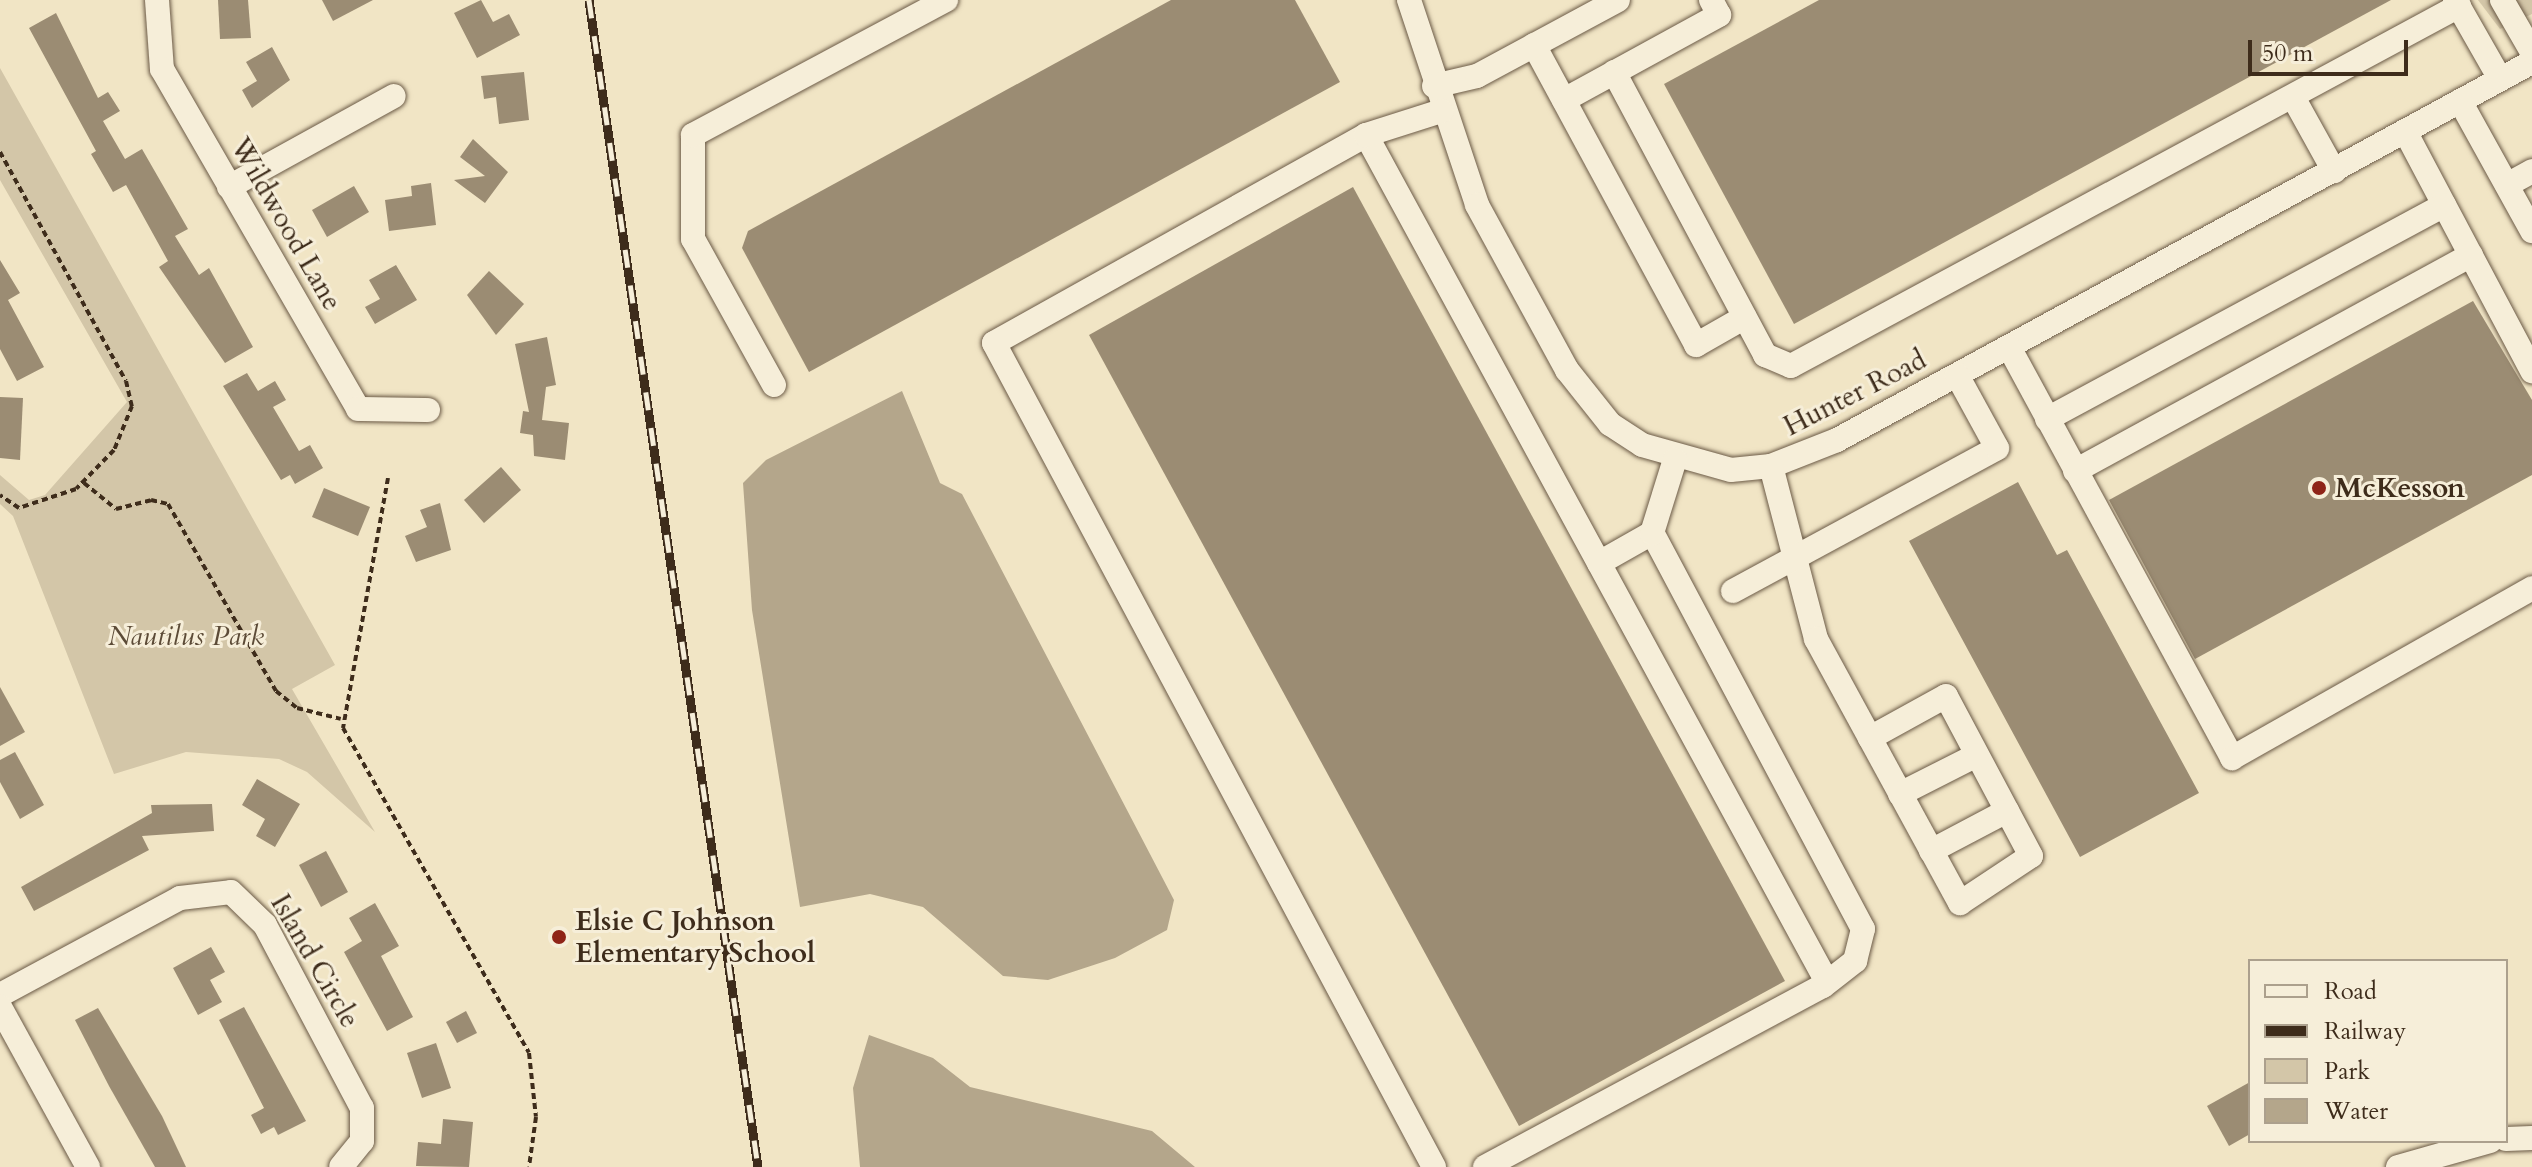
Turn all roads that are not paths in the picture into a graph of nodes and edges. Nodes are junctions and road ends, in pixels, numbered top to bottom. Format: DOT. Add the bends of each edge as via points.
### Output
graph roads {
  1 [pos="157,0"];
  2 [pos="946,0"];
  3 [pos="1618,0"];
  4 [pos="1711,0"];
  5 [pos="2505,1"];
  6 [pos="1417,2"];
  7 [pos="2457,3"];
  8 [pos="1534,45"];
  9 [pos="2532,52"];
  10 [pos="2532,62"];
  11 [pos="1614,72"];
  12 [pos="2500,79"];
  13 [pos="1434,86"];
  14 [pos="394,96"];
  15 [pos="2293,97"];
  16 [pos="1564,100"];
  17 [pos="2460,101"];
  18 [pos="1441,111"];
  19 [pos="2405,131"];
  20 [pos="1366,135"];
  21 [pos="2334,171"];
  22 [pos="2532,171"];
  23 [pos="2507,185"];
  24 [pos="229,187"];
  25 [pos="2444,205"];
  26 [pos="2532,231"];
  27 [pos="2471,255"];
  28 [pos="1745,317"];
  29 [pos="2009,347"];
  30 [pos="2532,371"];
  31 [pos="1957,375"];
  32 [pos="774,385"];
  33 [pos="428,410"];
  34 [pos="2047,419"];
  35 [pos="1675,459"];
  36 [pos="1771,466"];
  37 [pos="2075,471"];
  38 [pos="1652,533"];
  39 [pos="1790,560"];
  40 [pos="1599,563"];
  41 [pos="2532,588"];
  42 [pos="1733,591"];
  43 [pos="1870,738"];
  44 [pos="1977,755"];
  45 [pos="1900,794"];
  46 [pos="2007,811"];
  47 [pos="1931,851"];
  48 [pos="1827,982"];
  49 [pos="0,995"];
  50 [pos="0,1007"];
  51 [pos="2532,1138"];
  52 [pos="2508,1139"];
  53 [pos="2483,1143"];
  54 [pos="88,1167"];
  55 [pos="341,1167"];
  56 [pos="1434,1167"];
  57 [pos="1485,1167"];
  58 [pos="2398,1167"];
  1 -- 24 [label="street, Wildwood Lane" via="162,69"];
  2 -- 32 [label="street" via="693,135 693,239"];
  3 -- 8 [label="street"];
  4 -- 11 [label="street" via="1719,15"];
  5 -- 9 [label="street"];
  6 -- 13 [label="street, Hunter Road"];
  7 -- 12 [label="street"];
  7 -- 15 [label="street"];
  8 -- 13 [label="street" via="1477,76"];
  8 -- 16 [label="street"];
  10 -- 12 [label="street, Hunter Road"];
  11 -- 16 [label="street"];
  11 -- 28 [label="street"];
  12 -- 17 [label="street, Hunter Road"];
  13 -- 18 [label="street, Hunter Road"];
  14 -- 24 [label="street"];
  15 -- 21 [label="street"];
  15 -- 28 [label="street" via="1807,361 1777,363"];
  16 -- 28 [label="street" via="1696,345"];
  17 -- 19 [label="street, Hunter Road"];
  17 -- 23 [label="street"];
  18 -- 20 [label="street"];
  18 -- 35 [label="street, Hunter Road" via="1477,205 1567,370 1610,424"];
  19 -- 21 [label="street, Hunter Road"];
  19 -- 25 [label="street"];
  20 -- 40 [label="street"];
  20 -- 56 [label="street" via="994,343"];
  21 -- 29 [label="street, Hunter Road"];
  22 -- 23 [label="street"];
  23 -- 26 [label="street"];
  24 -- 33 [label="street, Wildwood Lane" via="358,409"];
  25 -- 27 [label="street"];
  25 -- 34 [label="street"];
  27 -- 30 [label="street"];
  27 -- 37 [label="street"];
  29 -- 31 [label="street, Hunter Road"];
  29 -- 34 [label="street"];
  31 -- 36 [label="street, Hunter Road" via="1837,440"];
  31 -- 39 [label="street" via="1997,448"];
  34 -- 37 [label="street"];
  35 -- 36 [label="street, Hunter Road" via="1731,470"];
  35 -- 38 [label="street"];
  36 -- 39 [label="street"];
  37 -- 41 [label="street" via="2232,758"];
  38 -- 40 [label="street"];
  38 -- 48 [label="street" via="1852,897 1863,929 1855,961"];
  39 -- 42 [label="street"];
  39 -- 43 [label="street" via="1816,639"];
  40 -- 48 [label="street"];
  43 -- 44 [label="street" via="1946,696"];
  43 -- 45 [label="street"];
  44 -- 45 [label="street"];
  44 -- 46 [label="street"];
  45 -- 47 [label="street"];
  46 -- 47 [label="street"];
  46 -- 47 [label="street" via="2031,856 1960,903"];
  48 -- 57 [label="street"];
  49 -- 55 [label="street, Island Circle" via="180,898 231,892 265,925 362,1108 362,1141"];
  50 -- 54 [label="street"];
  51 -- 52 [label="street"];
  53 -- 58 [label="street"];
}
